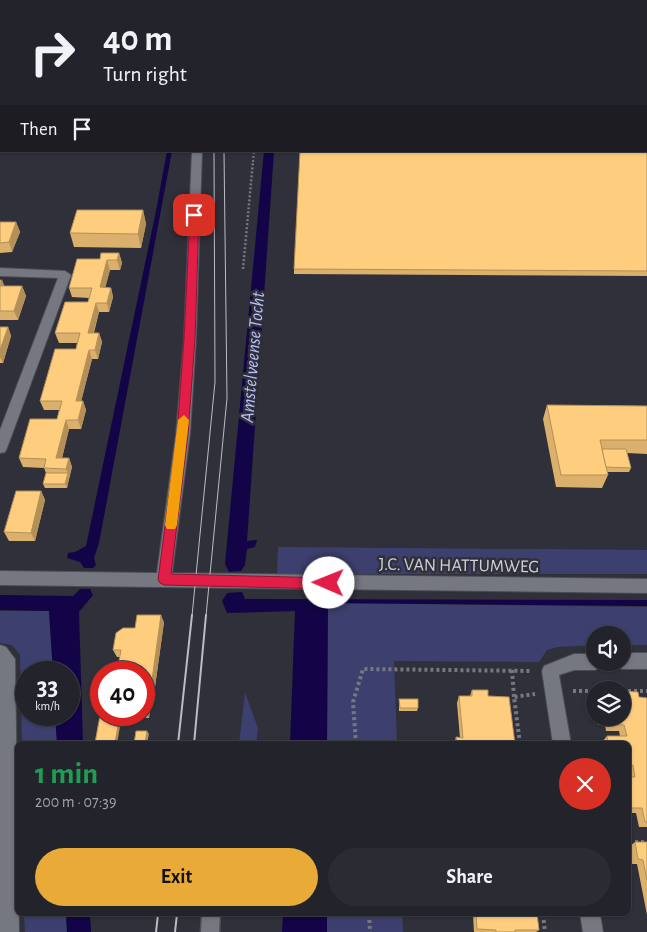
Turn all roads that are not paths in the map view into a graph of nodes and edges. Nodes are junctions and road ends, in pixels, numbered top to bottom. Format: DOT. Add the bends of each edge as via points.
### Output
graph roads {
  1 [pos="197,152"];
  2 [pos="0,272"];
  3 [pos="0,448"];
  4 [pos="0,578"];
  5 [pos="164,580"];
  6 [pos="647,586"];
  7 [pos="0,652"];
  8 [pos="631,661"];
  9 [pos="647,661"];
  10 [pos="586,662"];
  11 [pos="562,741"];
  12 [pos="211,916"];
  13 [pos="590,916"];
  14 [pos="9,932"];
  15 [pos="210,932"];
  16 [pos="593,932"];
  1 -- 5 [label="street" via="183,434"];
  2 -- 3 [label="street" via="65,275"];
  4 -- 5 [label="street, J.C. VAN HATTUMWEG"];
  5 -- 6 [label="street, J.C. VAN HATTUMWEG"];
  7 -- 14 [label="street" via="7,659"];
  8 -- 9 [label="street"];
  10 -- 11 [label="street" via="574,662 550,671"];
  12 -- 15 [label="lane"];
  13 -- 16 [label="street"];
}
